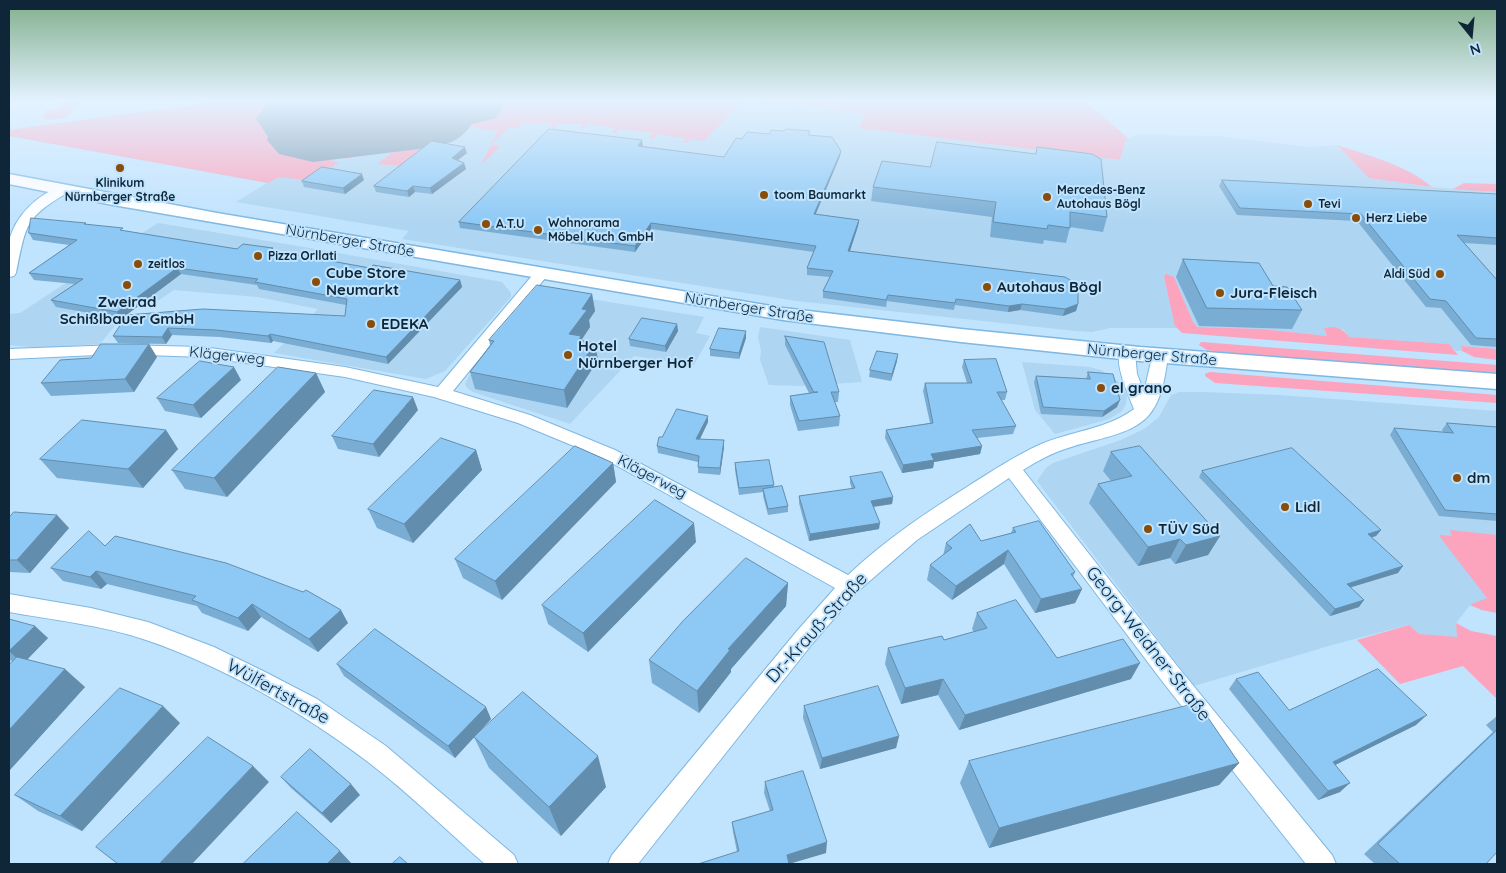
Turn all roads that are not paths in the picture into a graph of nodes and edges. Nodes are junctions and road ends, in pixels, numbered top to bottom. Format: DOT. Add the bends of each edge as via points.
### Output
graph roads {
  1 [pos="9,179"];
  2 [pos="63,190"];
  3 [pos="9,273"];
  4 [pos="541,274"];
  5 [pos="1128,353"];
  6 [pos="9,354"];
  7 [pos="1160,357"];
  8 [pos="1497,382"];
  9 [pos="443,392"];
  10 [pos="1143,411"];
  11 [pos="1012,469"];
  12 [pos="850,586"];
  13 [pos="9,603"];
  14 [pos="506,864"];
  15 [pos="621,864"];
  16 [pos="1323,864"];
  1 -- 2 [label="main road, Nürnberger Straße"];
  2 -- 3 [label="street" via="34,208 22,222"];
  2 -- 4 [label="main road, Nürnberger Straße"];
  4 -- 5 [label="main road, Nürnberger Straße" via="786,314"];
  4 -- 9 [label="street"];
  5 -- 7 [label="main road, Nürnberger Straße"];
  5 -- 10 [label="street" via="1130,379"];
  6 -- 9 [label="street, Klägerweg" via="91,350 186,351 289,363"];
  7 -- 8 [label="main road, Nürnberger Straße"];
  7 -- 10 [label="street, Dr.-Krauß-Straße" via="1153,396"];
  9 -- 12 [label="street, Klägerweg" via="552,429 609,454"];
  10 -- 11 [label="street, Dr.-Krauß-Straße" via="1120,426 1039,452"];
  11 -- 12 [label="street, Dr.-Krauß-Straße" via="928,522"];
  11 -- 16 [label="street, Georg-Weidner-Straße" via="1170,674"];
  12 -- 15 [label="street, Dr.-Krauß-Straße"];
  13 -- 14 [label="street, Wülfertstraße" via="148,631 206,654 258,680 309,707 377,754"];
}
